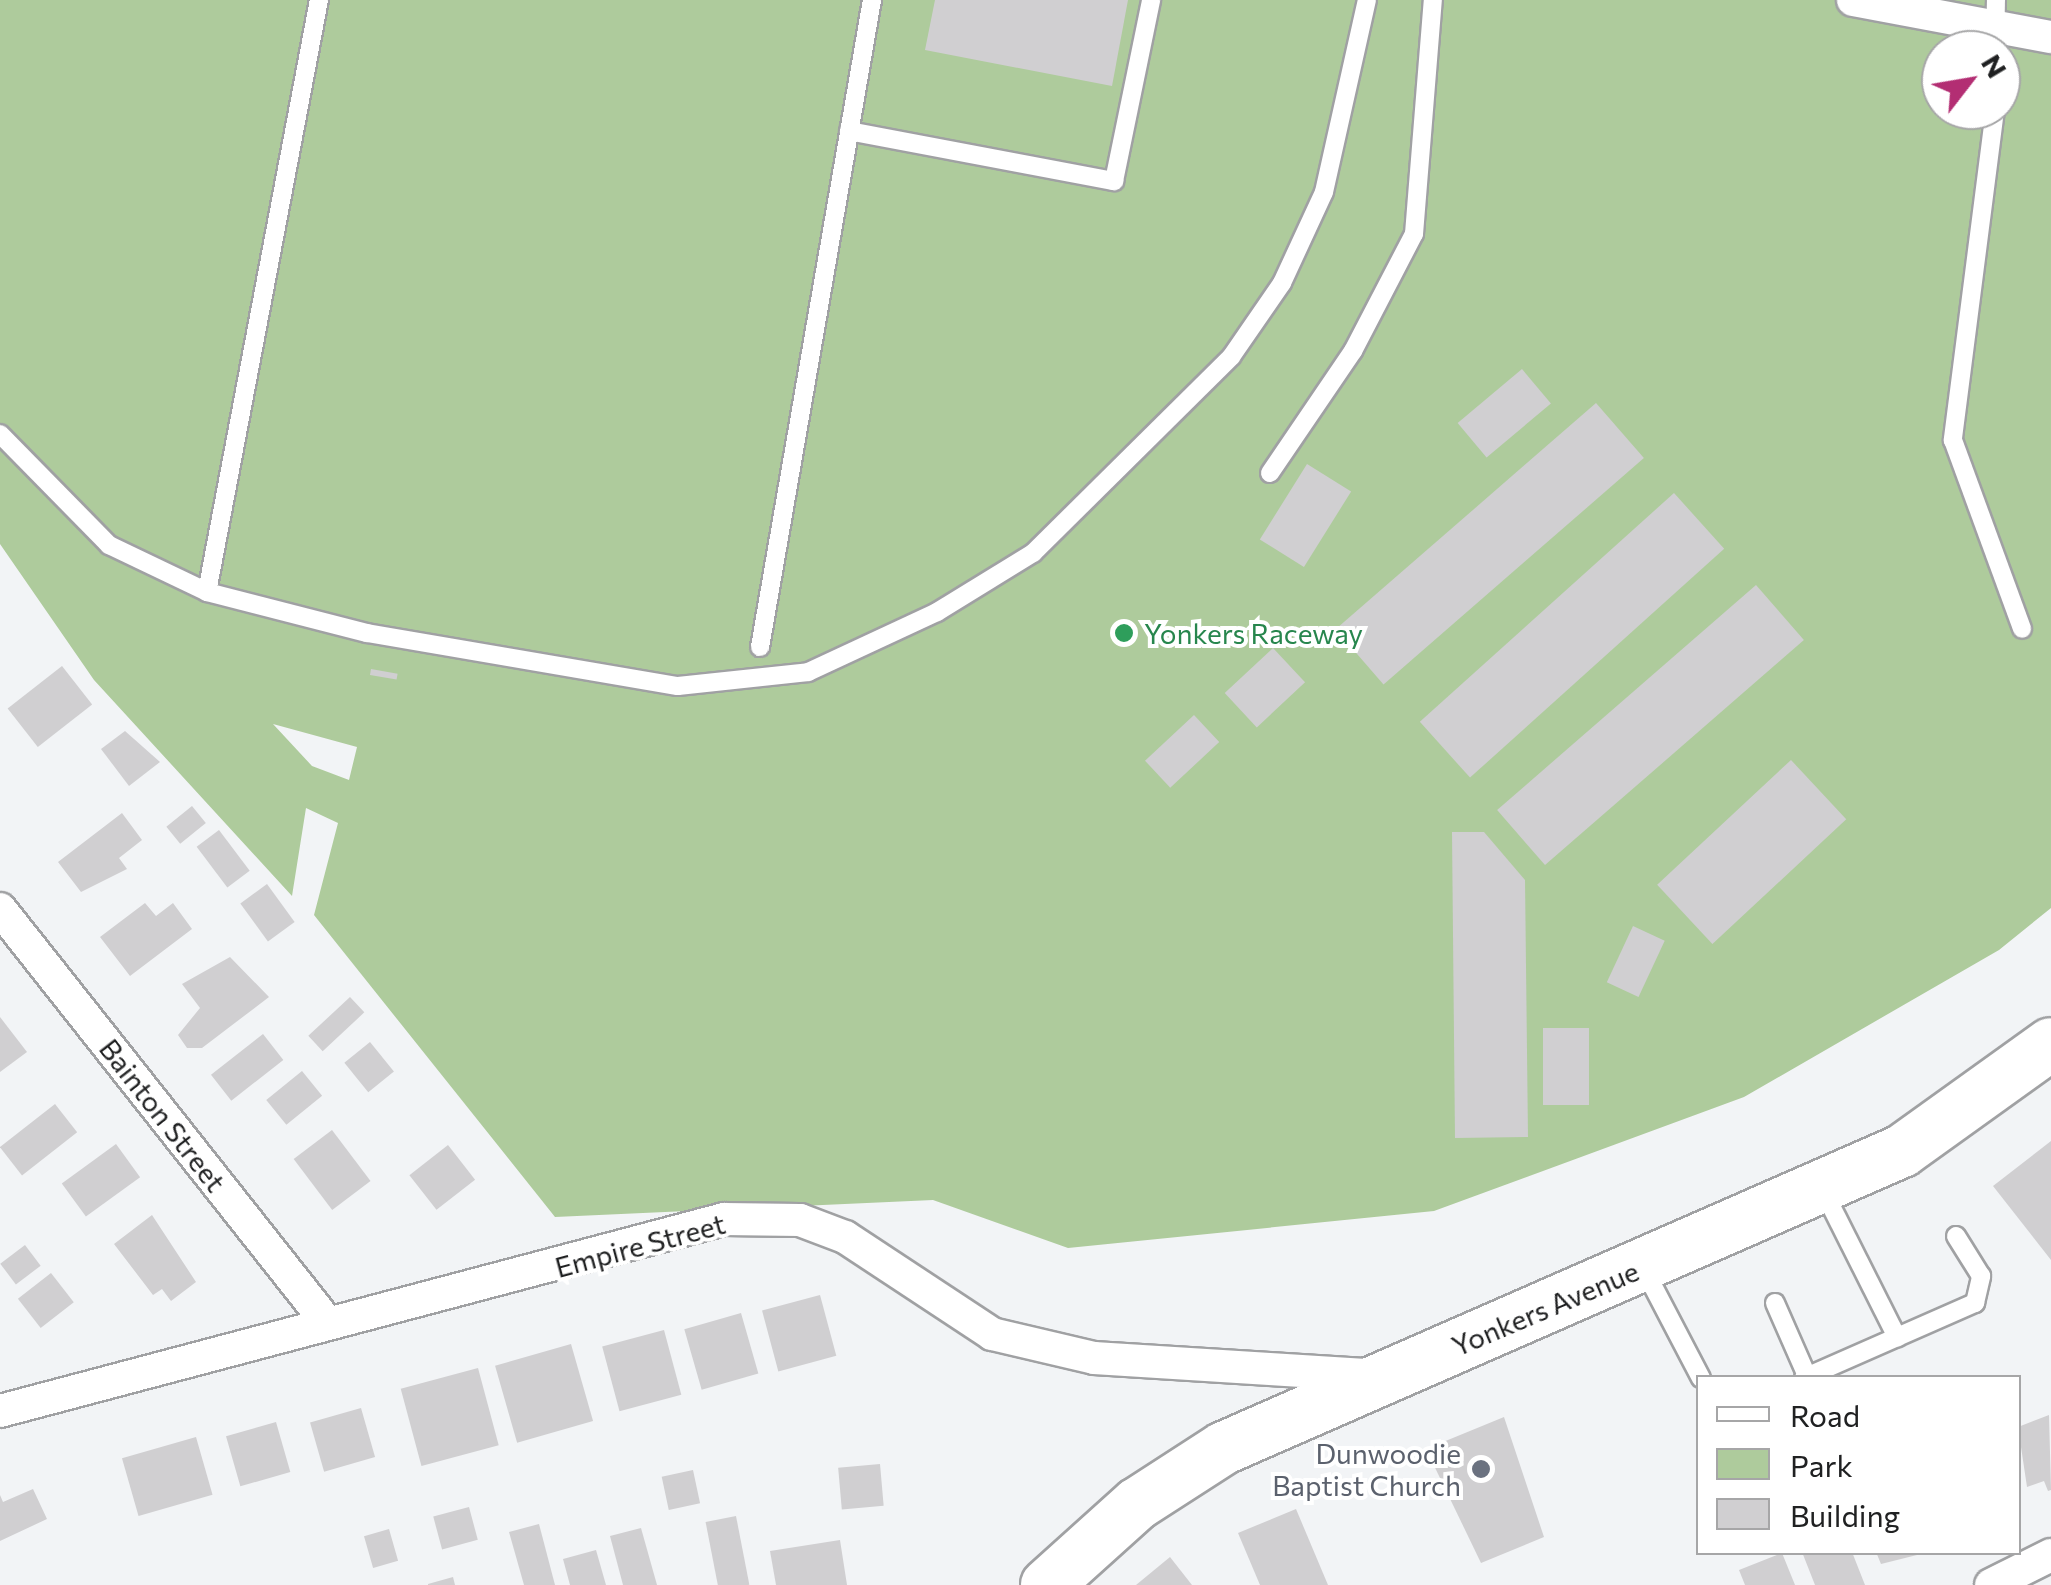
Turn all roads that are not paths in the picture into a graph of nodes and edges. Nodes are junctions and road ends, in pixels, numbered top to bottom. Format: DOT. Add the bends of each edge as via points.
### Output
graph roads {
  1 [pos="320,0"];
  2 [pos="872,0"];
  3 [pos="1151,0"];
  4 [pos="1367,0"];
  5 [pos="1433,0"];
  6 [pos="1853,0"];
  7 [pos="1995,25"];
  8 [pos="2051,37"];
  9 [pos="1992,130"];
  10 [pos="849,131"];
  11 [pos="0,434"];
  12 [pos="1270,473"];
  13 [pos="207,592"];
  14 [pos="2022,629"];
  15 [pos="760,647"];
  16 [pos="0,909"];
  17 [pos="2051,1044"];
  18 [pos="1822,1188"];
  19 [pos="1956,1236"];
  20 [pos="1642,1266"];
  21 [pos="1775,1304"];
  22 [pos="326,1321"];
  23 [pos="1896,1337"];
  24 [pos="1699,1375"];
  25 [pos="1805,1375"];
  26 [pos="1810,1375"];
  27 [pos="1381,1376"];
  28 [pos="0,1411"];
  29 [pos="2051,1554"];
  30 [pos="1048,1585"];
  31 [pos="1990,1585"];
  1 -- 13 [label="lane"];
  2 -- 10 [label="lane"];
  3 -- 10 [label="lane" via="1114,181"];
  4 -- 13 [label="lane" via="1324,192 1282,283 1231,357 1034,553 876,644 749,685 678,686 368,632"];
  5 -- 12 [label="lane" via="1414,234 1353,351"];
  6 -- 7 [label="street"];
  7 -- 8 [label="street"];
  9 -- 14 [label="lane" via="1953,440"];
  10 -- 15 [label="lane"];
  11 -- 13 [label="lane" via="109,544"];
  16 -- 22 [label="street, Bainton Street"];
  17 -- 18 [label="main road, Yonkers Avenue" via="1902,1152"];
  18 -- 20 [label="main road, Yonkers Avenue"];
  18 -- 23 [label="lane"];
  19 -- 23 [label="lane" via="1984,1292"];
  20 -- 24 [label="lane"];
  20 -- 27 [label="main road, Yonkers Avenue"];
  21 -- 25 [label="lane"];
  22 -- 27 [label="street, Empire Street" via="570,1266 724,1218 800,1220 845,1237 992,1334 1094,1358"];
  22 -- 28 [label="street, Empire Street"];
  23 -- 26 [label="lane"];
  27 -- 30 [label="main road, Yonkers Avenue" via="1224,1448 1137,1504"];
  29 -- 31 [label="street"];
}
